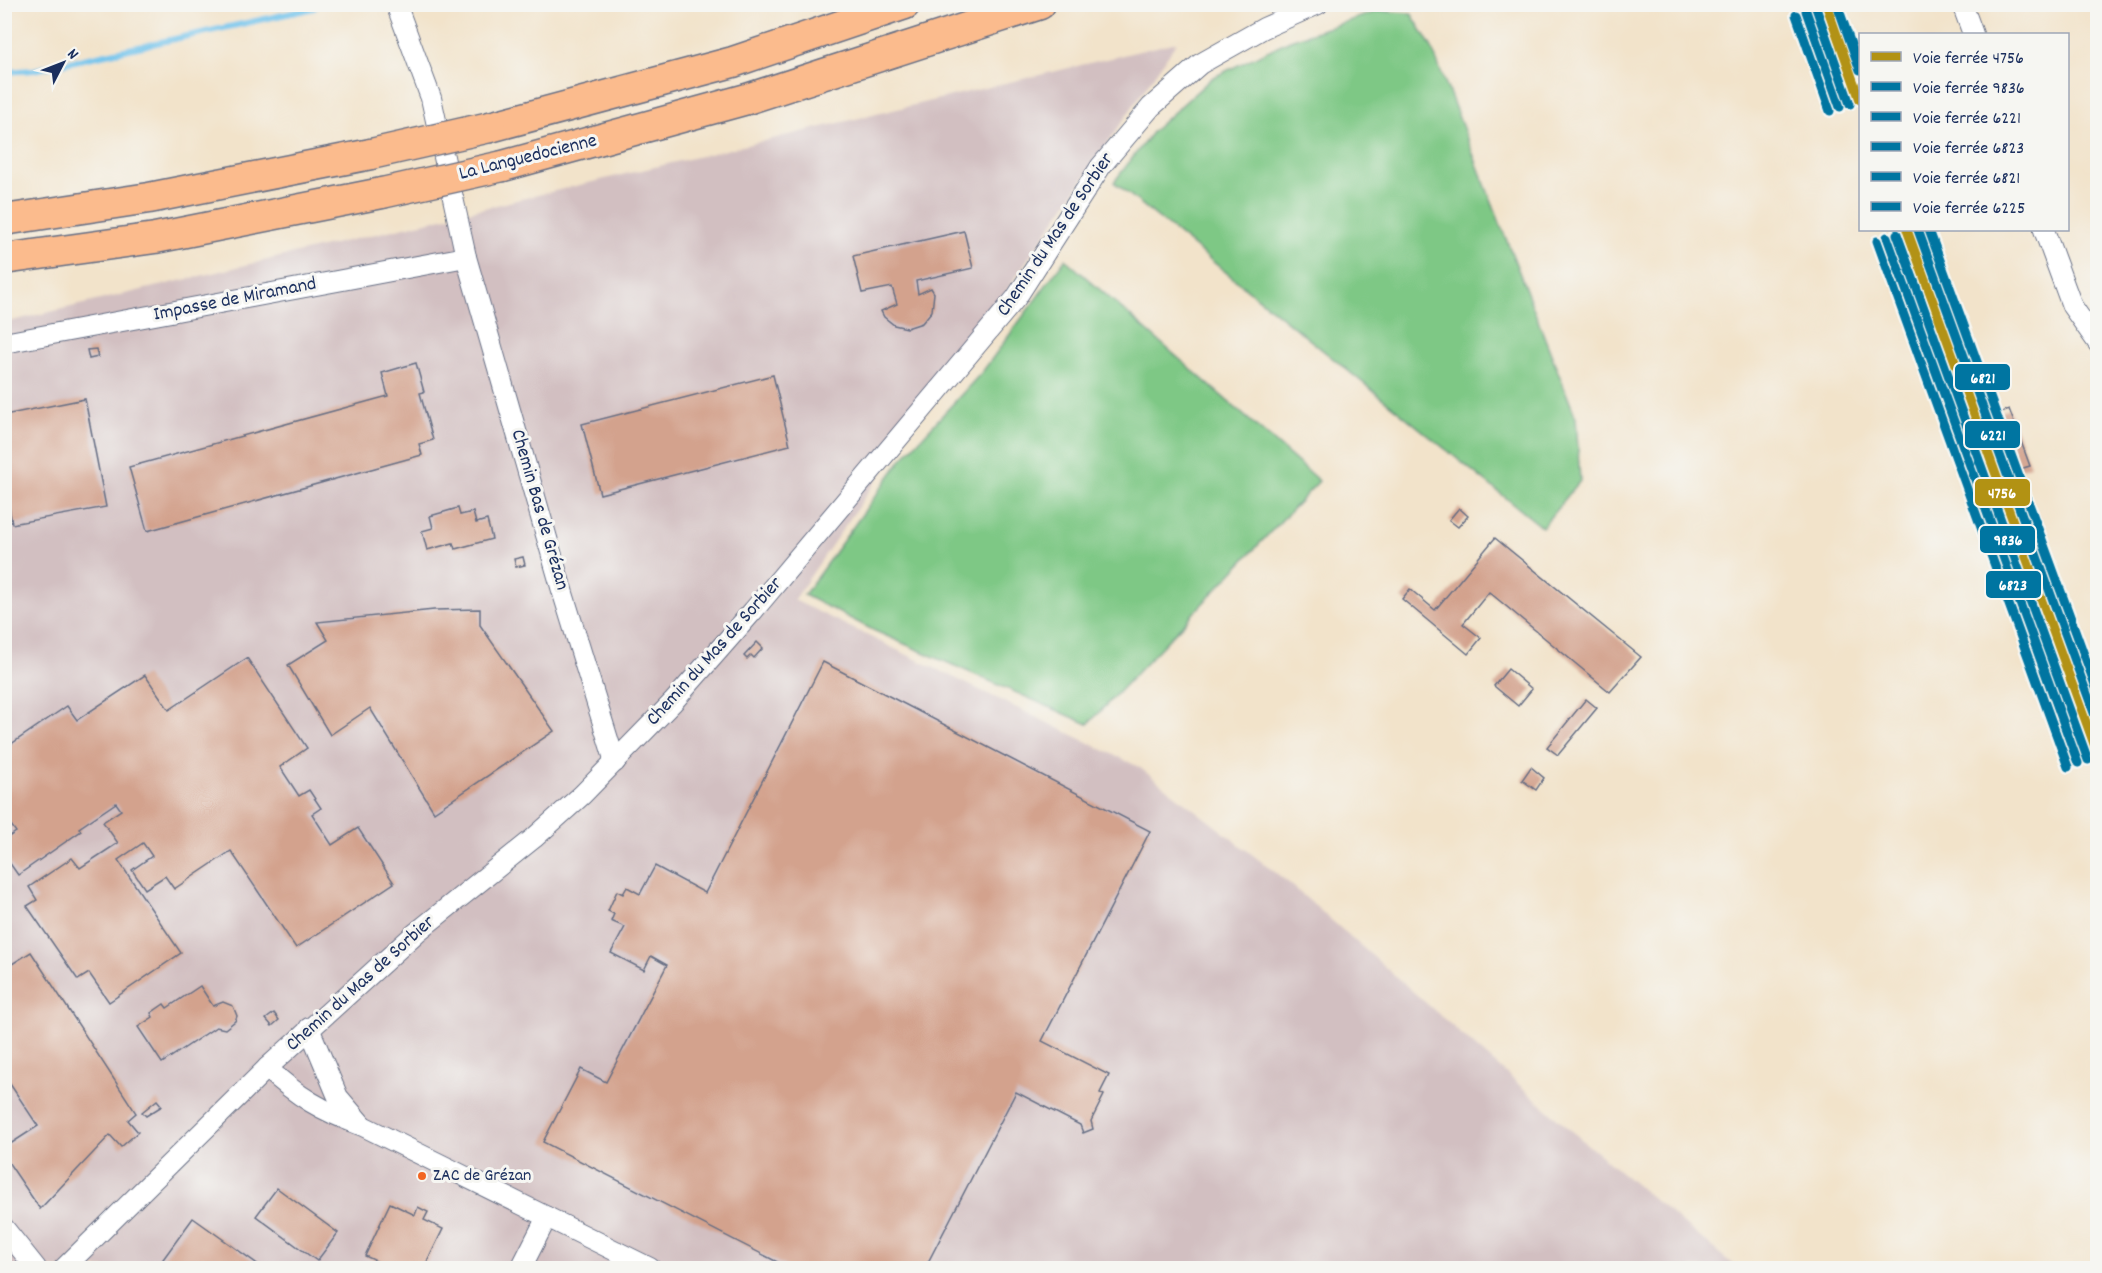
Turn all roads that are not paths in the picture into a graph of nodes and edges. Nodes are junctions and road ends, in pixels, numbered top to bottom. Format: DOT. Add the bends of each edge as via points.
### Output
graph roads {
  1 [pos="396,4"];
  2 [pos="905,4"];
  3 [pos="1040,4"];
  4 [pos="1318,4"];
  5 [pos="1962,4"];
  6 [pos="1973,33"];
  7 [pos="4,220"];
  8 [pos="2044,231"];
  9 [pos="466,257"];
  10 [pos="4,259"];
  11 [pos="4,343"];
  12 [pos="2097,343"];
  13 [pos="615,762"];
  14 [pos="309,1029"];
  15 [pos="267,1068"];
  16 [pos="363,1126"];
  17 [pos="547,1217"];
  18 [pos="4,1228"];
  19 [pos="36,1269"];
  20 [pos="64,1269"];
  21 [pos="521,1269"];
  22 [pos="650,1269"];
  1 -- 9 [label="street, Chemin Bas de Grézan" via="431,98"];
  2 -- 7 [label="highway, La Languedocienne, bridge" via="733,63 490,127 149,198"];
  3 -- 10 [label="highway, La Languedocienne, bridge" via="747,99 503,166 155,238"];
  4 -- 13 [label="street, Chemin du Mas de Sorbier" via="1208,60 1151,107 1101,166 1016,298 715,655"];
  5 -- 6 [label="street"];
  8 -- 12 [label="street" via="2072,306"];
  9 -- 11 [label="street, Impasse de Miramand"];
  9 -- 13 [label="street, Chemin Bas de Grézan"];
  13 -- 14 [label="street, Chemin du Mas de Sorbier" via="534,838 417,932"];
  14 -- 15 [label="street, Chemin du Mas de Sorbier"];
  14 -- 16 [label="street" via="338,1097"];
  15 -- 16 [label="street" via="294,1093 325,1113"];
  15 -- 20 [label="street, Chemin du Mas de Sorbier"];
  16 -- 17 [label="street"];
  17 -- 21 [label="street"];
  17 -- 22 [label="street"];
  18 -- 19 [label="street"];
}
